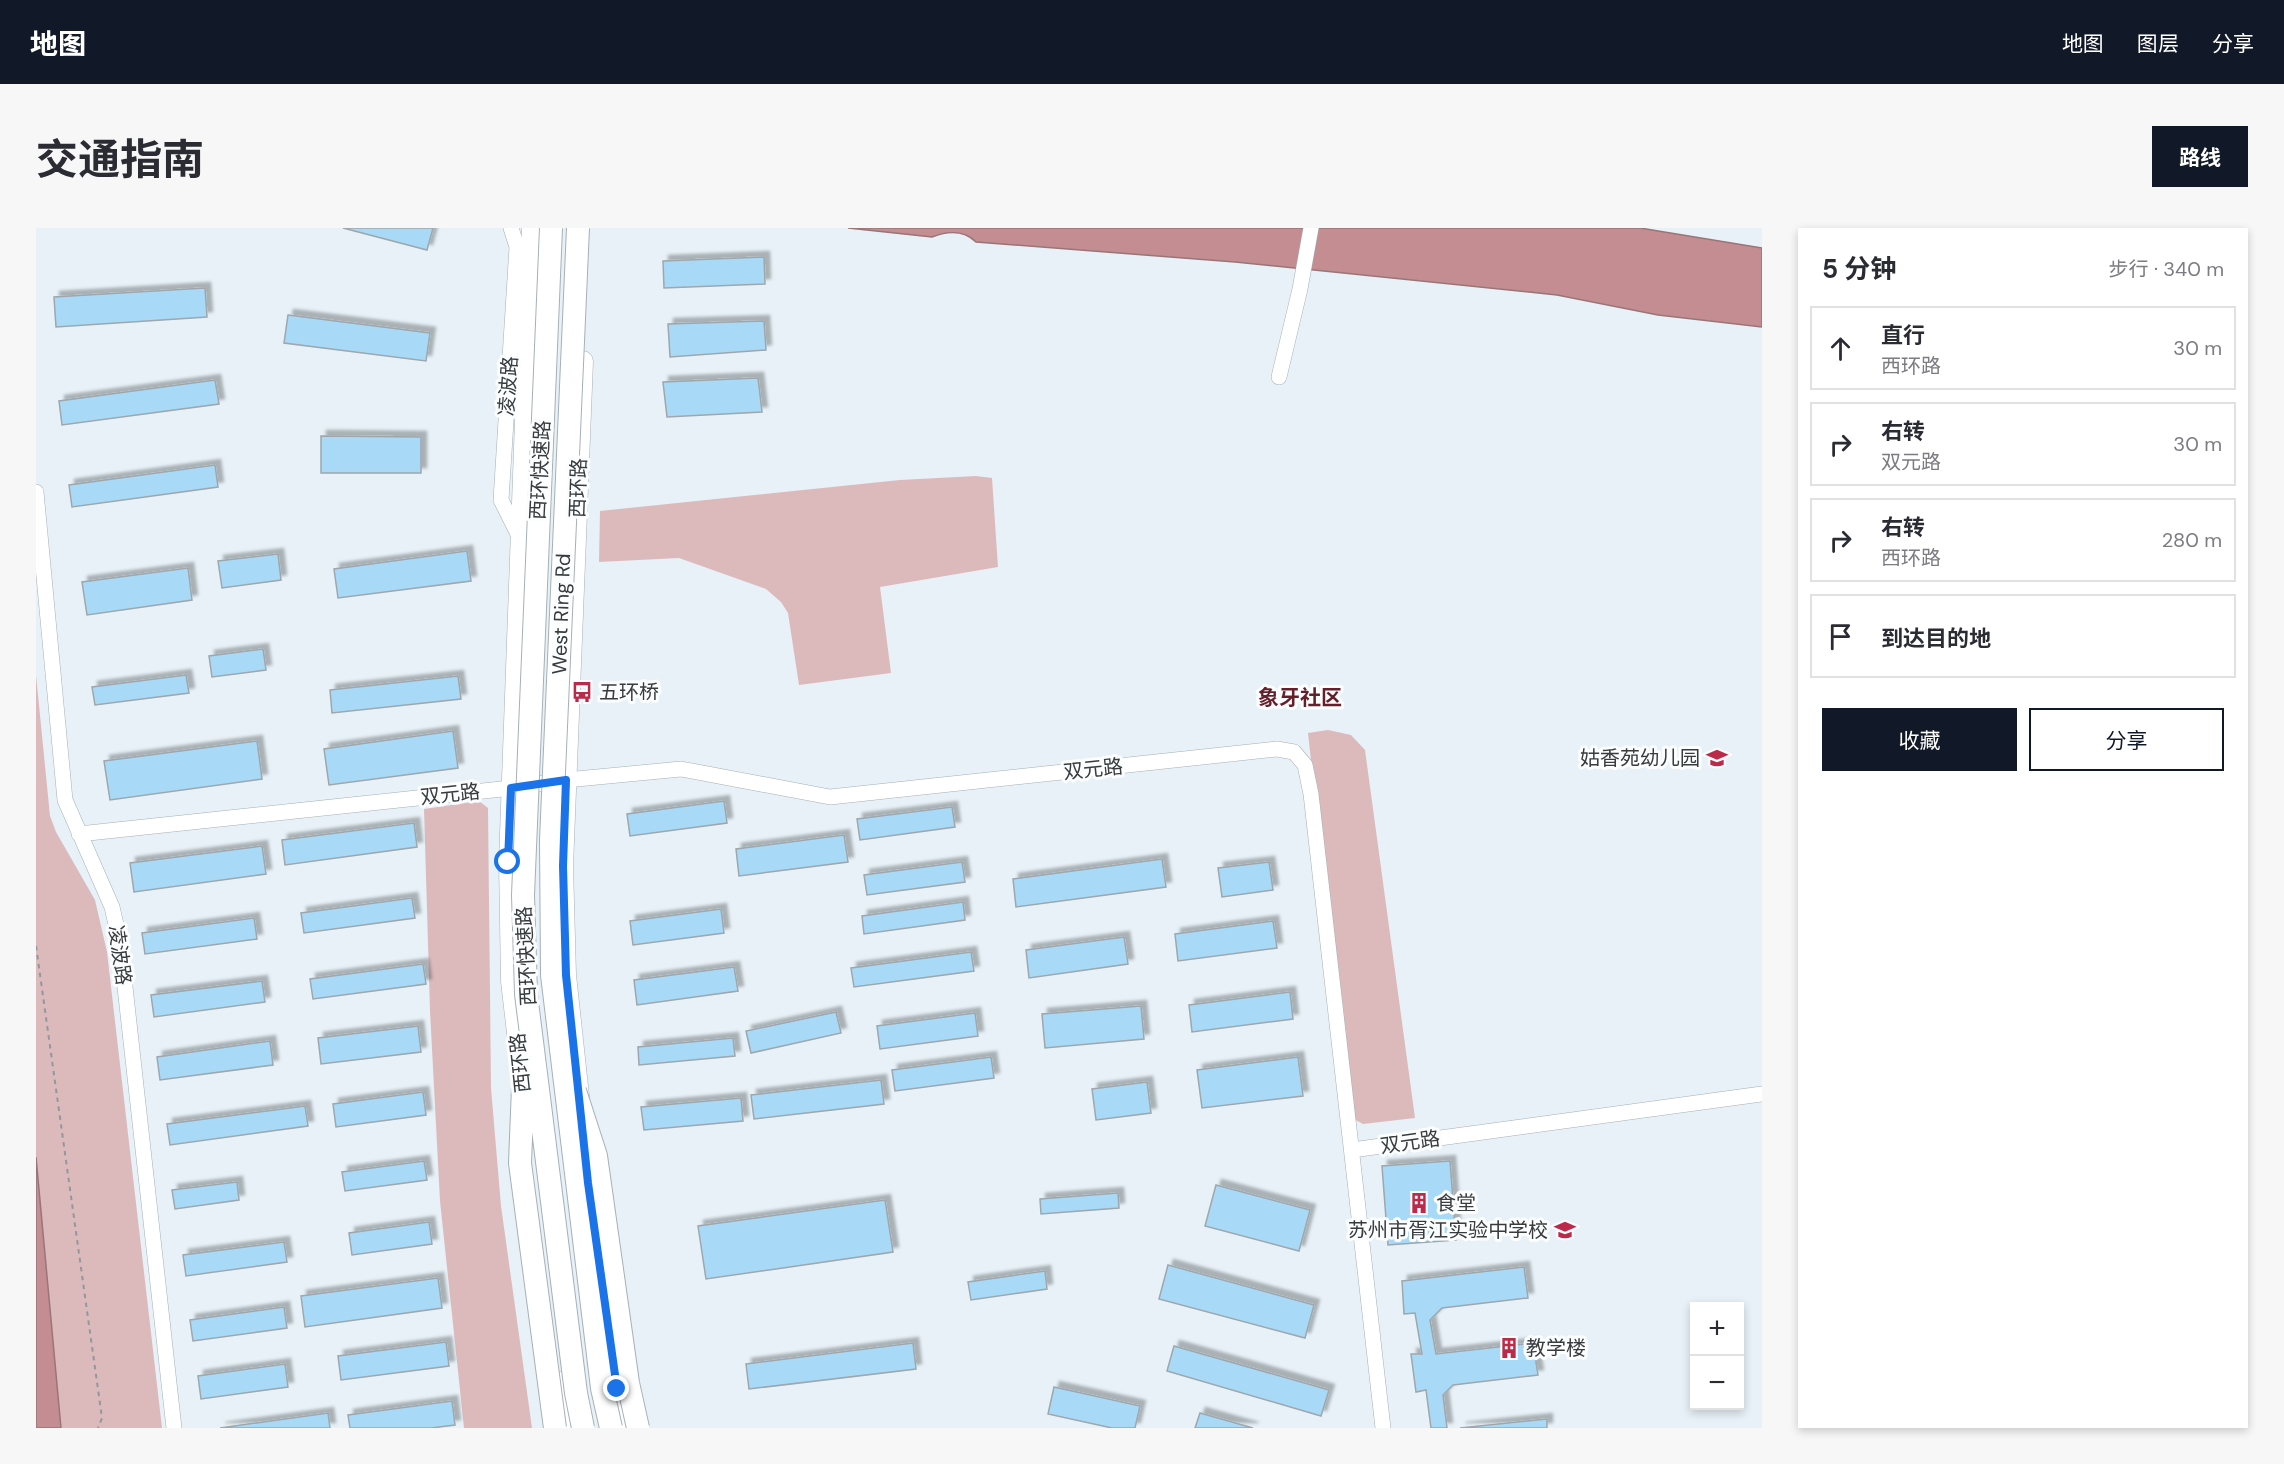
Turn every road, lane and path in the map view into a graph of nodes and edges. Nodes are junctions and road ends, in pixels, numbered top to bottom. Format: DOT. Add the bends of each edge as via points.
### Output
graph roads {
  1 [pos="511,228"];
  2 [pos="532,228"];
  3 [pos="551,228"];
  4 [pos="578,228"];
  5 [pos="589,228"];
  6 [pos="1311,228"];
  7 [pos="1279,376"];
  8 [pos="36,492"];
  9 [pos="521,540"];
  10 [pos="566,780"];
  11 [pos="511,788"];
  12 [pos="79,834"];
  13 [pos="36,946"];
  14 [pos="526,994"];
  15 [pos="558,1033"];
  16 [pos="1762,1094"];
  17 [pos="1352,1150"];
  18 [pos="98,1428"];
  19 [pos="174,1428"];
  20 [pos="555,1428"];
  21 [pos="567,1428"];
  22 [pos="583,1428"];
  23 [pos="611,1428"];
  24 [pos="626,1428"];
  25 [pos="638,1428"];
  26 [pos="1383,1428"];
  1 -- 9 [label="street, 凌波路" via="517,247 501,500"];
  2 -- 9 [label="main road, 西环路"];
  3 -- 14 [label="highway, 西环快速路, bridge" via="524,838"];
  4 -- 15 [label="highway, West Ring Rd, bridge" via="551,840 552,975"];
  5 -- 10 [label="main road, 西环路"];
  6 -- 7 [label="street"];
  8 -- 12 [label="street, 凌波路" via="65,800"];
  9 -- 11 [label="main road, 西环路"];
  10 -- 11 [label="street, 双元路"];
  10 -- 17 [label="street, 双元路" via="681,769 830,797 1277,749 1294,752 1305,765 1311,794"];
  10 -- 24 [label="main road, 西环路" via="566,975 588,1183"];
  11 -- 12 [label="street, 双元路"];
  11 -- 21 [label="main road, 西环路" via="511,981"];
  12 -- 19 [label="street, 凌波路" via="112,907 120,942"];
  13 -- 18 [label="path" via="102,1418"];
  14 -- 20 [label="highway, bridge" via="520,1162"];
  14 -- 22 [label="highway, 西环快速路, bridge"];
  15 -- 23 [label="highway, West Ring Rd, bridge" via="602,1388"];
  15 -- 25 [label="highway, bridge" via="596,1156 628,1383"];
  16 -- 17 [label="street, 双元路"];
  17 -- 26 [label="street"];
}
